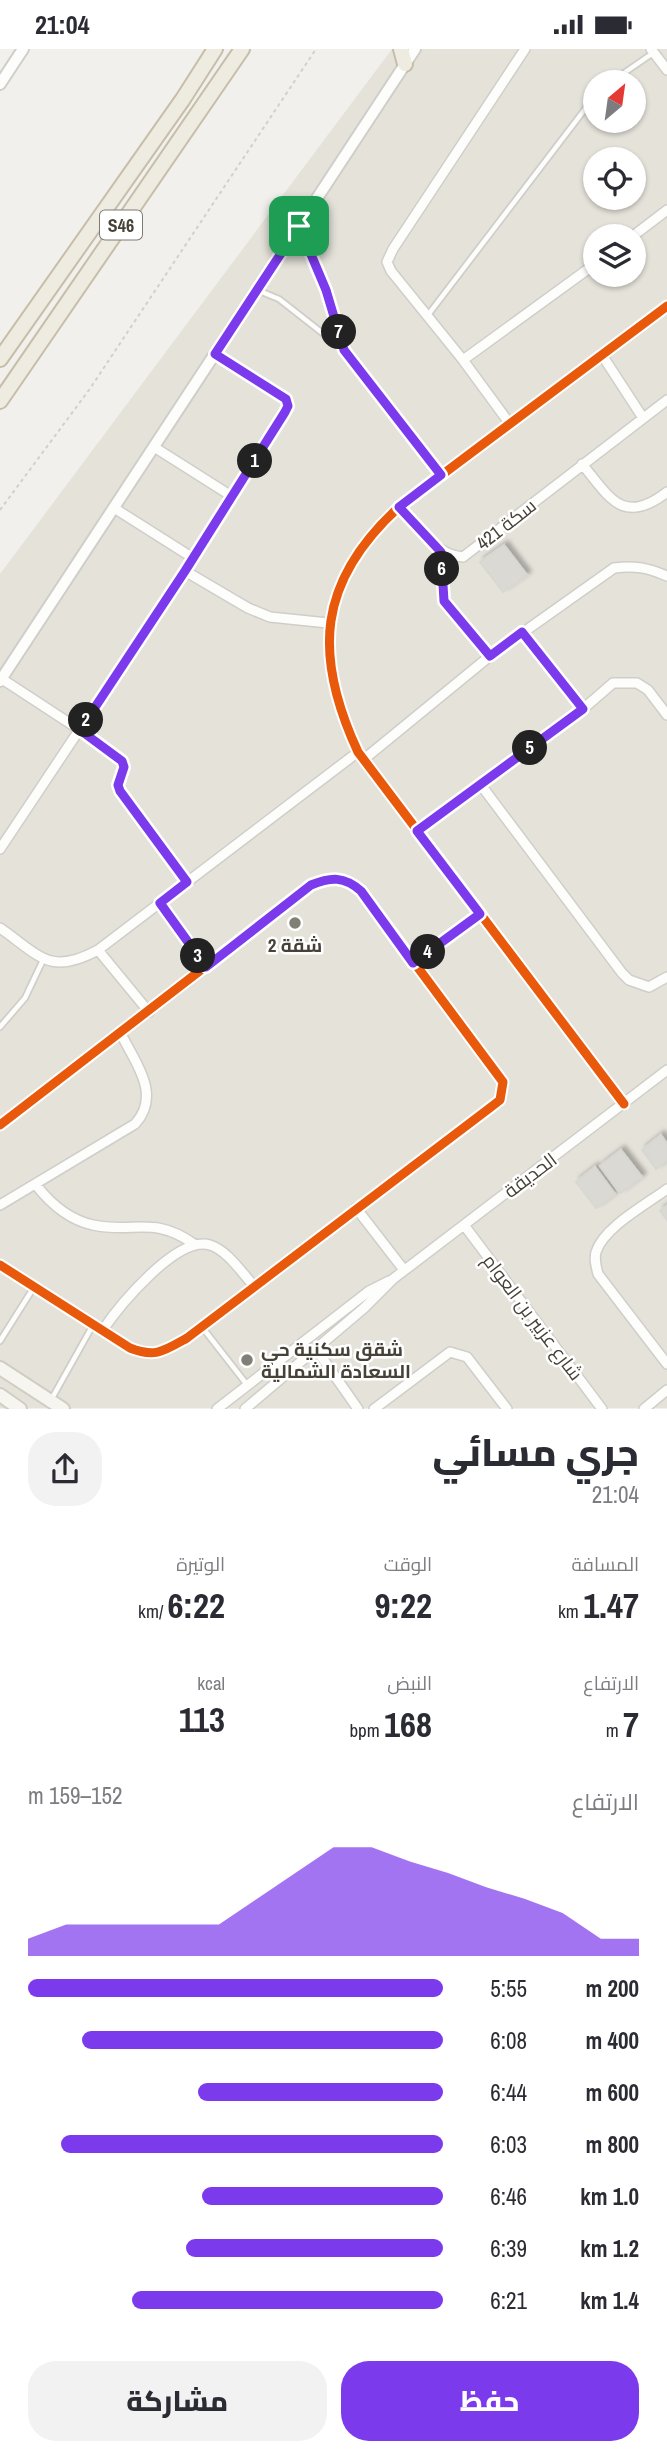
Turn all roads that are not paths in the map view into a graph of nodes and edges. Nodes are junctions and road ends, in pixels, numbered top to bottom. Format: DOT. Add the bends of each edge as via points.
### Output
graph roads {
  1 [pos="23,49"];
  2 [pos="215,49"];
  3 [pos="242,49"];
  4 [pos="401,49"];
  5 [pos="415,49"];
  6 [pos="525,49"];
  7 [pos="653,51"];
  8 [pos="405,64"];
  9 [pos="627,70"];
  10 [pos="667,70"];
  11 [pos="0,83"];
  12 [pos="583,112"];
  13 [pos="667,210"];
  14 [pos="299,226"];
  15 [pos="646,226"];
  16 [pos="583,273"];
  17 [pos="257,290"];
  18 [pos="667,306"];
  19 [pos="427,316"];
  20 [pos="344,350"];
  21 [pos="215,354"];
  22 [pos="602,355"];
  23 [pos="0,359"];
  24 [pos="463,360"];
  25 [pos="667,400"];
  26 [pos="0,401"];
  27 [pos="643,418"];
  28 [pos="510,424"];
  29 [pos="154,447"];
  30 [pos="582,464"];
  31 [pos="441,475"];
  32 [pos="667,492"];
  33 [pos="233,497"];
  34 [pos="399,507"];
  35 [pos="114,508"];
  36 [pos="441,552"];
  37 [pos="193,558"];
  38 [pos="185,571"];
  39 [pos="667,576"];
  40 [pos="328,623"];
  41 [pos="522,632"];
  42 [pos="490,656"];
  43 [pos="1,680"];
  44 [pos="583,709"];
  45 [pos="667,715"];
  46 [pos="80,730"];
  47 [pos="360,756"];
  48 [pos="481,785"];
  49 [pos="417,831"];
  50 [pos="0,849"];
  51 [pos="187,882"];
  52 [pos="160,903"];
  53 [pos="480,914"];
  54 [pos="0,928"];
  55 [pos="98,950"];
  56 [pos="44,958"];
  57 [pos="413,963"];
  58 [pos="206,967"];
  59 [pos="667,977"];
  60 [pos="149,1012"];
  61 [pos="0,1027"];
  62 [pos="121,1034"];
  63 [pos="667,1070"];
  64 [pos="624,1104"];
  65 [pos="0,1125"];
  66 [pos="36,1185"];
  67 [pos="667,1189"];
  68 [pos="0,1205"];
  69 [pos="356,1208"];
  70 [pos="464,1225"];
  71 [pos="194,1244"];
  72 [pos="0,1265"];
  73 [pos="404,1271"];
  74 [pos="393,1279"];
  75 [pos="254,1286"];
  76 [pos="34,1287"];
  77 [pos="93,1325"];
  78 [pos="202,1326"];
  79 [pos="102,1331"];
  80 [pos="0,1341"];
  81 [pos="316,1349"];
  82 [pos="667,1364"];
  83 [pos="0,1368"];
  84 [pos="248,1386"];
  85 [pos="667,1390"];
  86 [pos="0,1395"];
  87 [pos="51,1401"];
  88 [pos="20,1409"];
  89 [pos="63,1409"];
  90 [pos="217,1409"];
  91 [pos="245,1409"];
  92 [pos="358,1409"];
  93 [pos="374,1409"];
  94 [pos="507,1409"];
  95 [pos="602,1409"];
  96 [pos="644,1409"];
  1 -- 11 [label="street"];
  2 -- 23 [label="highway, S46"];
  3 -- 26 [label="highway, S46"];
  4 -- 8 [label="highway"];
  5 -- 8 [label="street"];
  6 -- 19 [label="street" via="387,262"];
  7 -- 9 [label="lane"];
  7 -- 10 [label="street"];
  8 -- 14 [label="street"];
  12 -- 19 [label="lane"];
  13 -- 15 [label="street"];
  14 -- 17 [label="street"];
  14 -- 20 [label="lane" via="326,290"];
  16 -- 24 [label="street"];
  17 -- 20 [label="lane" via="279,299"];
  17 -- 21 [label="street"];
  18 -- 22 [label="street"];
  19 -- 24 [label="street"];
  20 -- 31 [label="lane"];
  21 -- 29 [label="street"];
  21 -- 33 [label="street" via="286,399 288,406"];
  22 -- 27 [label="street"];
  22 -- 28 [label="street"];
  24 -- 28 [label="street"];
  25 -- 27 [label="street, سكة 421"];
  27 -- 30 [label="street, سكة 421"];
  28 -- 31 [label="street"];
  29 -- 33 [label="street"];
  29 -- 35 [label="street"];
  30 -- 32 [label="street" via="621,505 643,507"];
  30 -- 36 [label="street, سكة 421" via="463,557"];
  31 -- 34 [label="street"];
  33 -- 37 [label="street"];
  34 -- 36 [label="street"];
  34 -- 40 [label="street" via="359,552"];
  35 -- 37 [label="street"];
  35 -- 43 [label="street"];
  36 -- 42 [label="street" via="444,601"];
  37 -- 38 [label="street"];
  38 -- 40 [label="street" via="270,617"];
  38 -- 46 [label="street"];
  39 -- 41 [label="street" via="640,566 614,568"];
  40 -- 47 [label="street" via="335,693"];
  41 -- 42 [label="street"];
  41 -- 44 [label="lane"];
  42 -- 47 [label="street"];
  43 -- 46 [label="street"];
  44 -- 45 [label="street" via="613,683 630,682 648,690"];
  44 -- 48 [label="street"];
  46 -- 50 [label="street"];
  46 -- 51 [label="street" via="122,761 120,791"];
  47 -- 49 [label="street"];
  47 -- 51 [label="street"];
  48 -- 49 [label="street"];
  48 -- 59 [label="street" via="621,973 649,987"];
  49 -- 53 [label="street"];
  51 -- 52 [label="street"];
  52 -- 55 [label="street"];
  52 -- 58 [label="street"];
  53 -- 57 [label="street"];
  53 -- 64 [label="street"];
  54 -- 56 [label="street"];
  55 -- 56 [label="street" via="66,963"];
  55 -- 60 [label="street"];
  56 -- 61 [label="lane" via="25,998"];
  57 -- 58 [label="street" via="361,891 341,879 327,879 311,885"];
  57 -- 69 [label="street" via="498,1072 503,1089 491,1107"];
  58 -- 60 [label="street"];
  60 -- 62 [label="street"];
  62 -- 65 [label="street"];
  62 -- 66 [label="street" via="146,1086 142,1115 135,1124"];
  63 -- 64 [label="street, الحديقة"];
  64 -- 70 [label="street, الحديقة"];
  66 -- 68 [label="street"];
  66 -- 71 [label="street" via="52,1202 82,1221 153,1226"];
  67 -- 82 [label="street" via="609,1232 595,1262 598,1273"];
  69 -- 73 [label="street"];
  69 -- 75 [label="street"];
  70 -- 73 [label="street, الحديقة"];
  70 -- 95 [label="street, شارع عزبير بن العوام"];
  71 -- 75 [label="street" via="219,1249"];
  71 -- 79 [label="street" via="138,1287"];
  72 -- 76 [label="street"];
  73 -- 74 [label="street, الحديقة"];
  74 -- 81 [label="street, الحديقة"];
  74 -- 84 [label="street, الحديقة" via="369,1291"];
  75 -- 78 [label="street"];
  76 -- 77 [label="street"];
  76 -- 80 [label="lane"];
  77 -- 79 [label="street"];
  77 -- 87 [label="lane"];
  78 -- 79 [label="street" via="175,1345 149,1355"];
  78 -- 84 [label="lane"];
  81 -- 91 [label="street, الحديقة"];
  81 -- 92 [label="street"];
  83 -- 87 [label="main road"];
  84 -- 90 [label="street, الحديقة"];
  85 -- 96 [label="street"];
  86 -- 88 [label="main road"];
  87 -- 89 [label="main road"];
  93 -- 94 [label="street" via="450,1352 467,1357"];
}
